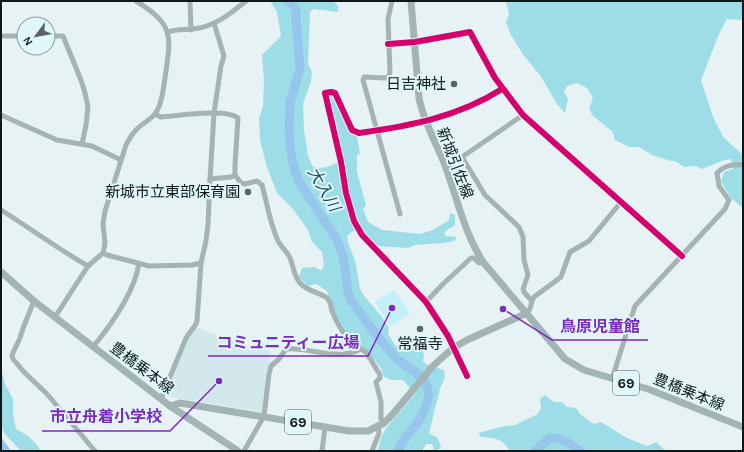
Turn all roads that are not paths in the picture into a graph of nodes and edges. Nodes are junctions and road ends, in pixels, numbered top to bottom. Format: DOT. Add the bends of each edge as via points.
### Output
graph roads {
  1 [pos="136,1"];
  2 [pos="190,1"];
  3 [pos="246,1"];
  4 [pos="392,1"];
  5 [pos="411,1"];
  6 [pos="214,23"];
  7 [pos="191,30"];
  8 [pos="168,32"];
  9 [pos="1,36"];
  10 [pos="16,36"];
  11 [pos="56,36"];
  12 [pos="415,42"];
  13 [pos="388,44"];
  14 [pos="502,89"];
  15 [pos="214,113"];
  16 [pos="155,114"];
  17 [pos="1,115"];
  18 [pos="522,115"];
  19 [pos="425,122"];
  20 [pos="378,130"];
  21 [pos="82,144"];
  22 [pos="462,157"];
  23 [pos="121,160"];
  24 [pos="743,165"];
  25 [pos="446,168"];
  26 [pos="235,175"];
  27 [pos="210,179"];
  28 [pos="621,202"];
  29 [pos="1,210"];
  30 [pos="400,214"];
  31 [pos="103,253"];
  32 [pos="682,256"];
  33 [pos="483,262"];
  34 [pos="201,263"];
  35 [pos="139,264"];
  36 [pos="88,266"];
  37 [pos="1,272"];
  38 [pos="532,300"];
  39 [pos="34,302"];
  40 [pos="426,302"];
  41 [pos="527,313"];
  42 [pos="54,317"];
  43 [pos="93,347"];
  44 [pos="453,348"];
  45 [pos="361,349"];
  46 [pos="467,376"];
  47 [pos="612,379"];
  48 [pos="161,399"];
  49 [pos="170,406"];
  50 [pos="264,416"];
  51 [pos="381,425"];
  52 [pos="325,427"];
  53 [pos="743,427"];
  54 [pos="95,451"];
  55 [pos="238,451"];
  56 [pos="244,451"];
  57 [pos="322,451"];
  58 [pos="372,451"];
  1 -- 8 [label="street" via="160,18"];
  2 -- 7 [label="street"];
  3 -- 6 [label="street" via="227,17"];
  4 -- 13 [label="street" via="388,19"];
  5 -- 12 [label="main road, 新城引佐線"];
  6 -- 7 [label="street"];
  6 -- 15 [label="street" via="224,56"];
  7 -- 8 [label="street"];
  8 -- 16 [label="street" via="169,50 162,95"];
  9 -- 10 [label="street"];
  11 -- 21 [label="street" via="63,36 81,80 88,107"];
  12 -- 13 [label="street"];
  12 -- 14 [label="street" via="470,32"];
  12 -- 19 [label="main road, 新城引佐線" via="419,98"];
  13 -- 20 [label="street" via="389,76 364,77 363,80"];
  14 -- 18 [label="street"];
  14 -- 19 [label="street" via="471,106"];
  15 -- 16 [label="street" via="161,117"];
  15 -- 26 [label="street" via="238,118"];
  15 -- 27 [label="street"];
  16 -- 23 [label="street" via="130,137"];
  17 -- 21 [label="street" via="56,140"];
  18 -- 22 [label="street"];
  18 -- 28 [label="street"];
  19 -- 20 [label="street"];
  19 -- 25 [label="main road, 新城引佐線"];
  20 -- 30 [label="street"];
  20 -- 40 [label="street" via="359,133 352,130 335,93 326,93 354,221 362,235"];
  21 -- 23 [label="street"];
  22 -- 25 [label="street"];
  22 -- 38 [label="street" via="485,195 521,231 528,275 523,289"];
  23 -- 31 [label="street" via="105,211"];
  24 -- 32 [label="street" via="727,166 717,173 719,186 729,200 727,205"];
  25 -- 33 [label="main road, 新城引佐線" via="467,233"];
  26 -- 27 [label="street"];
  26 -- 45 [label="street" via="242,183 257,181 262,185 275,232 289,256 296,278 305,288 328,299 345,334"];
  27 -- 34 [label="street" via="206,241"];
  28 -- 32 [label="street"];
  28 -- 38 [label="street" via="589,240 570,252 561,277"];
  29 -- 36 [label="street"];
  31 -- 35 [label="street"];
  31 -- 36 [label="street"];
  32 -- 47 [label="street" via="635,306"];
  33 -- 40 [label="street" via="471,258"];
  33 -- 41 [label="main road, 新城引佐線"];
  34 -- 35 [label="street" via="164,266"];
  34 -- 48 [label="street" via="196,324 186,338"];
  35 -- 43 [label="street" via="136,277 121,306"];
  36 -- 42 [label="street"];
  37 -- 39 [label="main road, 豊橋乗本線"];
  38 -- 41 [label="street" via="530,311"];
  39 -- 42 [label="main road, 豊橋乗本線"];
  39 -- 54 [label="street" via="12,355 13,359 47,394"];
  40 -- 44 [label="street"];
  41 -- 44 [label="main road"];
  41 -- 47 [label="main road, 豊橋乗本線 / 69" via="566,360 584,370"];
  42 -- 43 [label="main road, 豊橋乗本線"];
  43 -- 48 [label="main road, 豊橋乗本線"];
  44 -- 46 [label="street"];
  44 -- 51 [label="main road" via="433,366"];
  45 -- 50 [label="street" via="337,355 286,349 271,366"];
  45 -- 51 [label="street" via="366,352 380,374 376,382 381,402"];
  47 -- 53 [label="main road, 豊橋乗本線 / 69" via="648,389"];
  48 -- 49 [label="main road, 豊橋乗本線"];
  49 -- 50 [label="main road, 豊橋乗本線 / 69" via="180,403"];
  49 -- 55 [label="main road"];
  50 -- 52 [label="main road, 豊橋乗本線 / 69"];
  50 -- 56 [label="street"];
  51 -- 52 [label="main road, 豊橋乗本線 / 69" via="368,431 357,432"];
  51 -- 58 [label="street"];
  52 -- 57 [label="street"];
}
